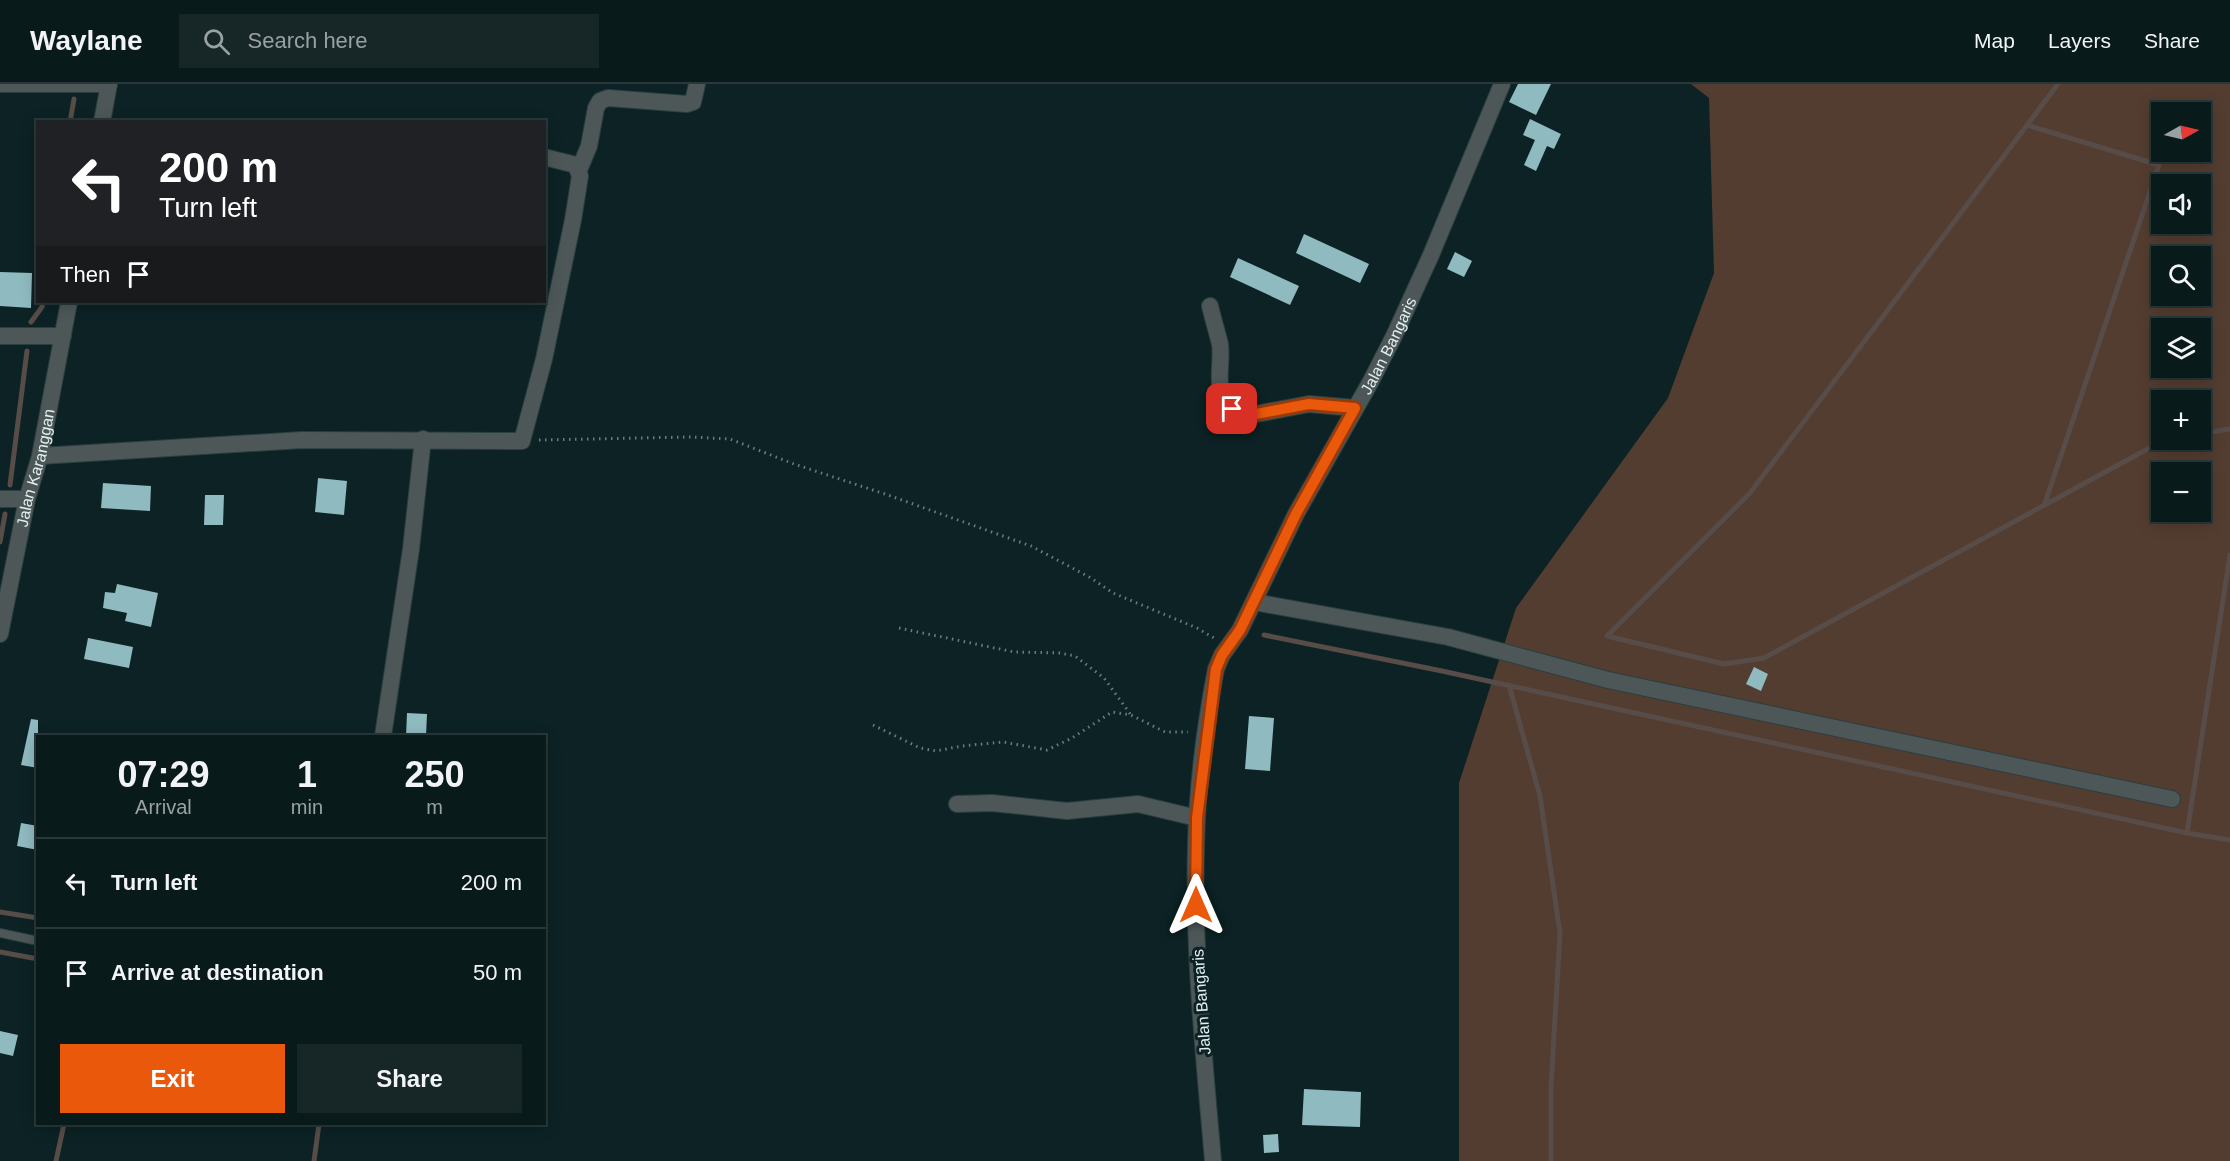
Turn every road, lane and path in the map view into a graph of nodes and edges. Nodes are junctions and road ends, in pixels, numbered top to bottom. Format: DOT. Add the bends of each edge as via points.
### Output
graph roads {
  1 [pos="0,84"];
  2 [pos="109,84"];
  3 [pos="697,84"];
  4 [pos="1502,84"];
  5 [pos="102,120"];
  6 [pos="546,158"];
  7 [pos="579,170"];
  8 [pos="69,303"];
  9 [pos="1210,306"];
  10 [pos="0,336"];
  11 [pos="63,336"];
  12 [pos="1355,408"];
  13 [pos="423,439"];
  14 [pos="522,441"];
  15 [pos="40,456"];
  16 [pos="0,499"];
  17 [pos="27,499"];
  18 [pos="1254,602"];
  19 [pos="899,627"];
  20 [pos="0,634"];
  21 [pos="1228,646"];
  22 [pos="1131,715"];
  23 [pos="873,724"];
  24 [pos="1207,729"];
  25 [pos="383,735"];
  26 [pos="2172,799"];
  27 [pos="957,804"];
  28 [pos="1197,818"];
  29 [pos="0,933"];
  30 [pos="36,942"];
  31 [pos="1213,1161"];
  1 -- 2 [label="street"];
  2 -- 5 [label="street"];
  3 -- 7 [label="street" via="693,102 687,104 608,98 600,101"];
  4 -- 12 [label="street, Jalan Bangaris" via="1431,255"];
  6 -- 7 [label="street" via="576,165"];
  7 -- 14 [label="street" via="573,220 544,359"];
  8 -- 11 [label="street, Jalan Karanggan"];
  9 -- 12 [label="street" via="1220,346 1220,387 1232,409 1256,414 1309,404"];
  10 -- 11 [label="street"];
  11 -- 15 [label="street, Jalan Karanggan"];
  12 -- 18 [label="street, Jalan Bangaris" via="1296,514"];
  13 -- 14 [label="street"];
  13 -- 15 [label="street" via="302,440"];
  13 -- 25 [label="street"];
  14 -- 21 [label="path" via="730,439 1031,546 1113,593 1197,628"];
  15 -- 17 [label="street, Jalan Karanggan"];
  16 -- 17 [label="street"];
  17 -- 20 [label="street, Jalan Karanggan"];
  18 -- 21 [label="street, Jalan Bangaris"];
  18 -- 26 [label="street" via="1448,637 1608,680"];
  19 -- 22 [label="path" via="1014,652 1075,656 1104,678"];
  21 -- 24 [label="street, Jalan Bangaris" via="1216,669"];
  22 -- 23 [label="path" via="1112,712 1047,750 1003,742 936,751 920,748"];
  22 -- 24 [label="path" via="1165,732"];
  24 -- 28 [label="street, Jalan Bangaris"];
  27 -- 28 [label="street" via="992,802 1067,811 1138,804"];
  28 -- 31 [label="street, Jalan Bangaris" via="1196,943"];
  29 -- 30 [label="lane"];
}
